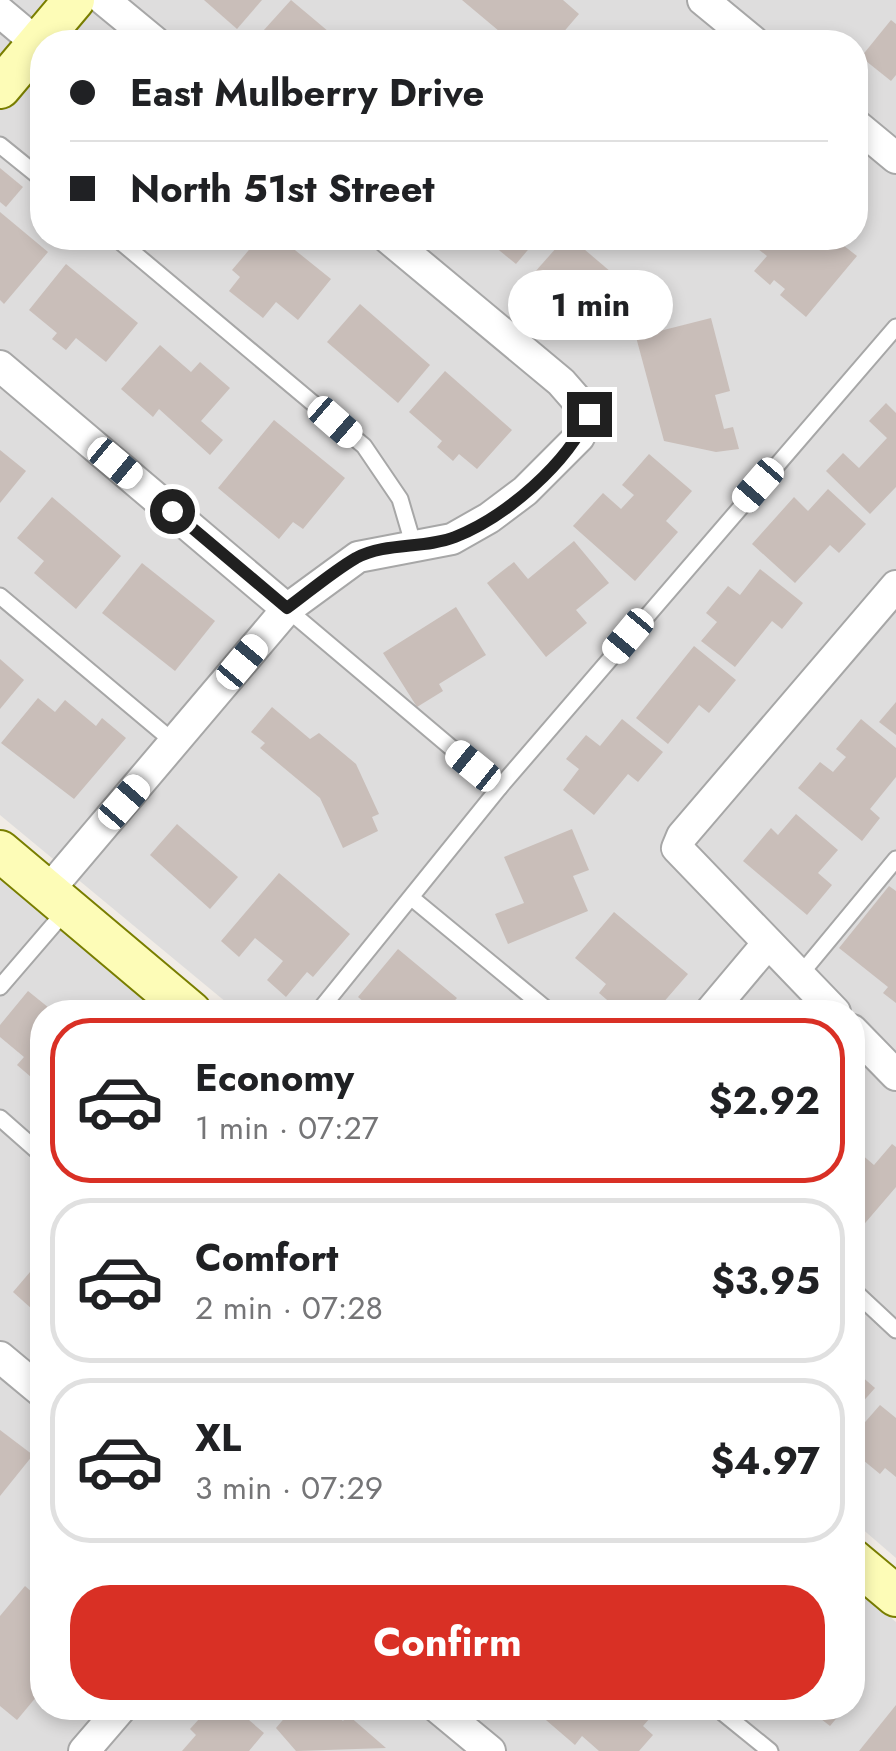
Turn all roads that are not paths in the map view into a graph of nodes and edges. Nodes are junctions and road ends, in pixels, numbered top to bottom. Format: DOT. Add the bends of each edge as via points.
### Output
graph roads {
  1 [pos="74,0"];
  2 [pos="104,0"];
  3 [pos="703,0"];
  4 [pos="0,12"];
  5 [pos="49,30"];
  6 [pos="140,30"];
  7 [pos="739,30"];
  8 [pos="30,36"];
  9 [pos="30,52"];
  10 [pos="0,88"];
  11 [pos="868,135"];
  12 [pos="0,145"];
  13 [pos="896,158"];
  14 [pos="30,169"];
  15 [pos="130,250"];
  16 [pos="402,250"];
  17 [pos="896,327"];
  18 [pos="0,366"];
  19 [pos="413,543"];
  20 [pos="896,586"];
  21 [pos="0,596"];
  22 [pos="287,608"];
  23 [pos="175,743"];
  24 [pos="499,788"];
  25 [pos="0,851"];
  26 [pos="896,859"];
  27 [pos="412,899"];
  28 [pos="58,900"];
  29 [pos="768,943"];
  30 [pos="799,976"];
  31 [pos="0,987"];
  32 [pos="176,1000"];
  33 [pos="328,1000"];
  34 [pos="535,1000"];
  35 [pos="720,1000"];
  36 [pos="823,1000"];
  37 [pos="865,1043"];
  38 [pos="896,1075"];
  39 [pos="0,1118"];
  40 [pos="30,1144"];
  41 [pos="865,1301"];
  42 [pos="896,1330"];
  43 [pos="0,1357"];
  44 [pos="30,1382"];
  45 [pos="865,1570"];
  46 [pos="896,1596"];
  47 [pos="111,1720"];
  48 [pos="453,1720"];
  49 [pos="732,1720"];
  50 [pos="84,1751"];
  51 [pos="490,1751"];
  52 [pos="770,1751"];
  1 -- 5 [label="street"];
  2 -- 6 [label="street"];
  3 -- 7 [label="street"];
  4 -- 8 [label="street"];
  9 -- 10 [label="street"];
  11 -- 13 [label="street"];
  12 -- 14 [label="lane"];
  15 -- 19 [label="lane" via="364,446 400,499"];
  16 -- 19 [label="street" via="561,382 589,414 579,437 525,491 452,539"];
  17 -- 24 [label="lane"];
  18 -- 22 [label="street"];
  19 -- 22 [label="street" via="358,557"];
  20 -- 29 [label="street" via="676,848"];
  21 -- 23 [label="lane"];
  22 -- 23 [label="street"];
  22 -- 24 [label="lane"];
  23 -- 28 [label="street"];
  24 -- 27 [label="lane"];
  25 -- 28 [label="street"];
  26 -- 30 [label="lane"];
  27 -- 33 [label="lane"];
  27 -- 34 [label="lane"];
  28 -- 31 [label="lane"];
  28 -- 32 [label="street"];
  29 -- 30 [label="street"];
  29 -- 35 [label="street"];
  30 -- 36 [label="street"];
  37 -- 38 [label="street"];
  39 -- 40 [label="lane"];
  41 -- 42 [label="lane"];
  43 -- 44 [label="street"];
  45 -- 46 [label="street"];
  47 -- 50 [label="street"];
  48 -- 51 [label="street"];
  49 -- 52 [label="lane"];
}
